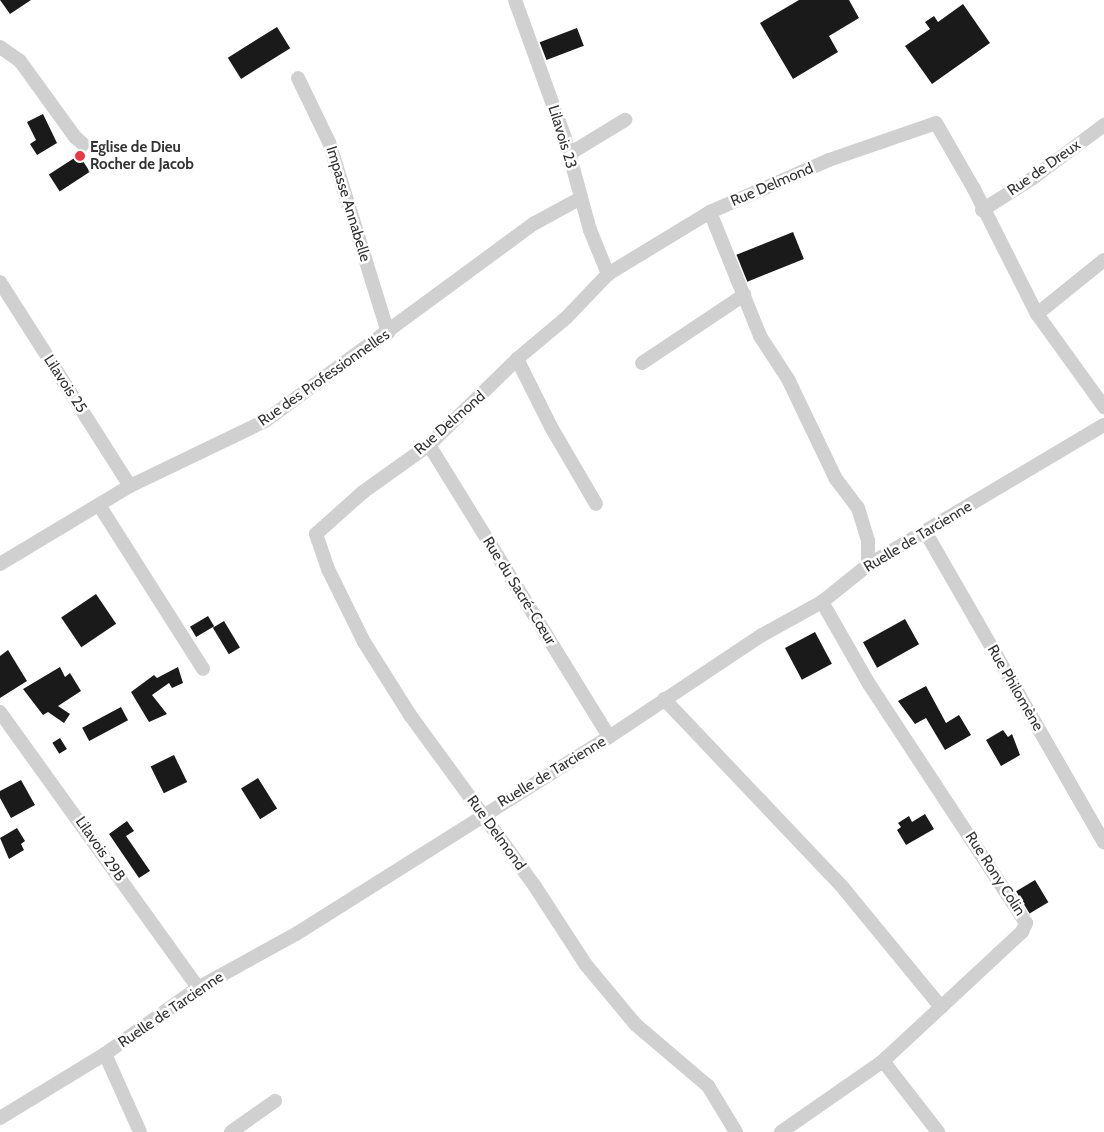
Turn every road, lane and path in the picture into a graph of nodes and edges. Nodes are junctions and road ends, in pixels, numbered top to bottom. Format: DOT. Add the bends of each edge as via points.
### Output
graph roads {
  1 [pos="515,0"];
  2 [pos="0,47"];
  3 [pos="298,78"];
  4 [pos="625,120"];
  5 [pos="1104,125"];
  6 [pos="83,144"];
  7 [pos="569,154"];
  8 [pos="581,198"];
  9 [pos="982,210"];
  10 [pos="710,212"];
  11 [pos="1104,260"];
  12 [pos="608,274"];
  13 [pos="0,282"];
  14 [pos="744,295"];
  15 [pos="1037,314"];
  16 [pos="388,333"];
  17 [pos="517,359"];
  18 [pos="642,362"];
  19 [pos="1104,407"];
  20 [pos="1104,425"];
  21 [pos="429,445"];
  22 [pos="130,486"];
  23 [pos="100,504"];
  24 [pos="596,504"];
  25 [pos="926,533"];
  26 [pos="0,564"];
  27 [pos="868,565"];
  28 [pos="822,602"];
  29 [pos="202,669"];
  30 [pos="664,699"];
  31 [pos="0,712"];
  32 [pos="610,737"];
  33 [pos="483,814"];
  34 [pos="1104,842"];
  35 [pos="198,988"];
  36 [pos="941,1007"];
  37 [pos="105,1054"];
  38 [pos="883,1060"];
  39 [pos="275,1101"];
  40 [pos="0,1118"];
  41 [pos="140,1132"];
  42 [pos="231,1132"];
  43 [pos="736,1132"];
  44 [pos="781,1132"];
  45 [pos="938,1132"];
  1 -- 7 [label="street, Lilavois 23"];
  2 -- 6 [label="street" via="20,61 74,137"];
  3 -- 16 [label="street, Impasse Annabelle" via="329,142"];
  4 -- 7 [label="street"];
  5 -- 9 [label="street, Rue de Dreux" via="1033,178"];
  7 -- 8 [label="street, Lilavois 23"];
  8 -- 12 [label="street, Lilavois 23"];
  8 -- 16 [label="street, Rue des Professionnelles" via="535,223"];
  9 -- 10 [label="street, Rue Delmond" via="974,189 936,124 829,160"];
  9 -- 15 [label="street, Rue Delmond"];
  10 -- 12 [label="street, Rue Delmond"];
  10 -- 14 [label="street"];
  11 -- 15 [label="street"];
  12 -- 17 [label="street, Rue Delmond" via="566,318"];
  13 -- 22 [label="street, Lilavois 25"];
  14 -- 18 [label="street"];
  14 -- 27 [label="street" via="760,336 788,379 836,479 858,508 868,540"];
  15 -- 19 [label="street, Rue Delmond"];
  16 -- 22 [label="street, Rue des Professionnelles" via="266,421"];
  17 -- 21 [label="street, Rue Delmond"];
  17 -- 24 [label="street"];
  20 -- 25 [label="street, Ruelle de Tarcienne"];
  21 -- 32 [label="street, Rue du Sacré-Cœur"];
  21 -- 33 [label="street, Rue Delmond" via="363,492 316,534 328,569 364,642 410,715"];
  22 -- 23 [label="street, Rue des Professionnelles"];
  23 -- 26 [label="street, Rue des Professionnelles"];
  23 -- 29 [label="street"];
  25 -- 27 [label="street, Ruelle de Tarcienne"];
  25 -- 34 [label="street, Rue Philomène"];
  27 -- 28 [label="street, Ruelle de Tarcienne"];
  28 -- 30 [label="street, Ruelle de Tarcienne"];
  28 -- 36 [label="street, Rue Rony Colin" via="869,684 1026,923 1022,932"];
  30 -- 32 [label="street, Ruelle de Tarcienne"];
  30 -- 36 [label="street" via="844,890"];
  31 -- 35 [label="street, Lilavois 29B"];
  32 -- 33 [label="street, Ruelle de Tarcienne"];
  33 -- 35 [label="street, Ruelle de Tarcienne" via="296,934"];
  33 -- 43 [label="street, Rue Delmond" via="586,966 636,1025 708,1086"];
  35 -- 37 [label="street, Ruelle de Tarcienne"];
  36 -- 38 [label="street, Rue Rony Colin"];
  37 -- 40 [label="street, Ruelle de Tarcienne"];
  37 -- 41 [label="street"];
  38 -- 44 [label="street, Rue Rony Colin"];
  38 -- 45 [label="street"];
  39 -- 42 [label="street"];
}
